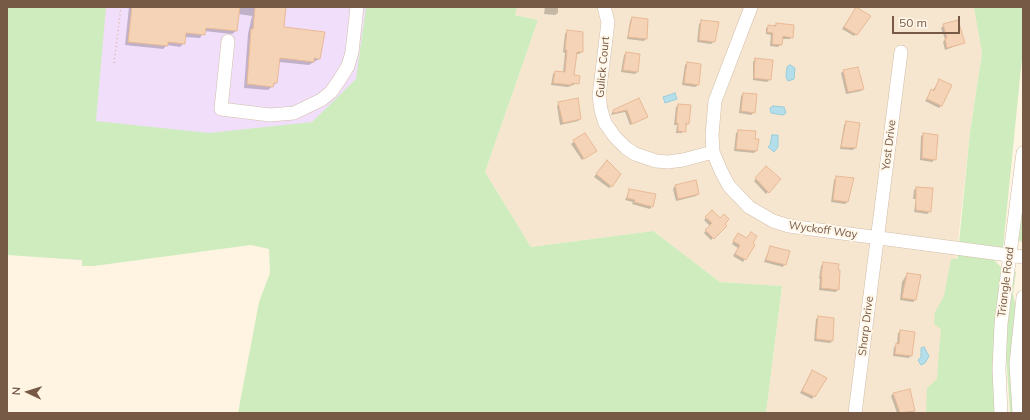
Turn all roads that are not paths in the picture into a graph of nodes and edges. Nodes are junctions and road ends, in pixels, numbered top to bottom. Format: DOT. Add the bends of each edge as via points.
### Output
graph roads {
  1 [pos="357,7"];
  2 [pos="604,7"];
  3 [pos="751,7"];
  4 [pos="228,41"];
  5 [pos="901,52"];
  6 [pos="713,152"];
  7 [pos="1023,152"];
  8 [pos="877,238"];
  9 [pos="1016,256"];
  10 [pos="1023,297"];
  11 [pos="855,413"];
  12 [pos="1001,413"];
  13 [pos="1019,413"];
  1 -- 4 [label="street" via="348,66 331,92 321,100 294,113 270,115 221,109"];
  2 -- 6 [label="street, Gulick Court" via="608,22 599,96 605,123 615,137 635,154 656,161 683,160"];
  3 -- 6 [label="street, Wyckoff Way" via="715,101 712,119"];
  5 -- 8 [label="street, Yost Drive"];
  6 -- 8 [label="street, Wyckoff Way" via="729,186 760,215 789,226"];
  7 -- 9 [label="street, Triangle Road"];
  8 -- 9 [label="street, Wyckoff Way"];
  8 -- 11 [label="street, Sharp Drive"];
  9 -- 12 [label="street, Triangle Road" via="1000,344"];
  10 -- 13 [label="street, Triangle Road" via="1016,364"];
}
